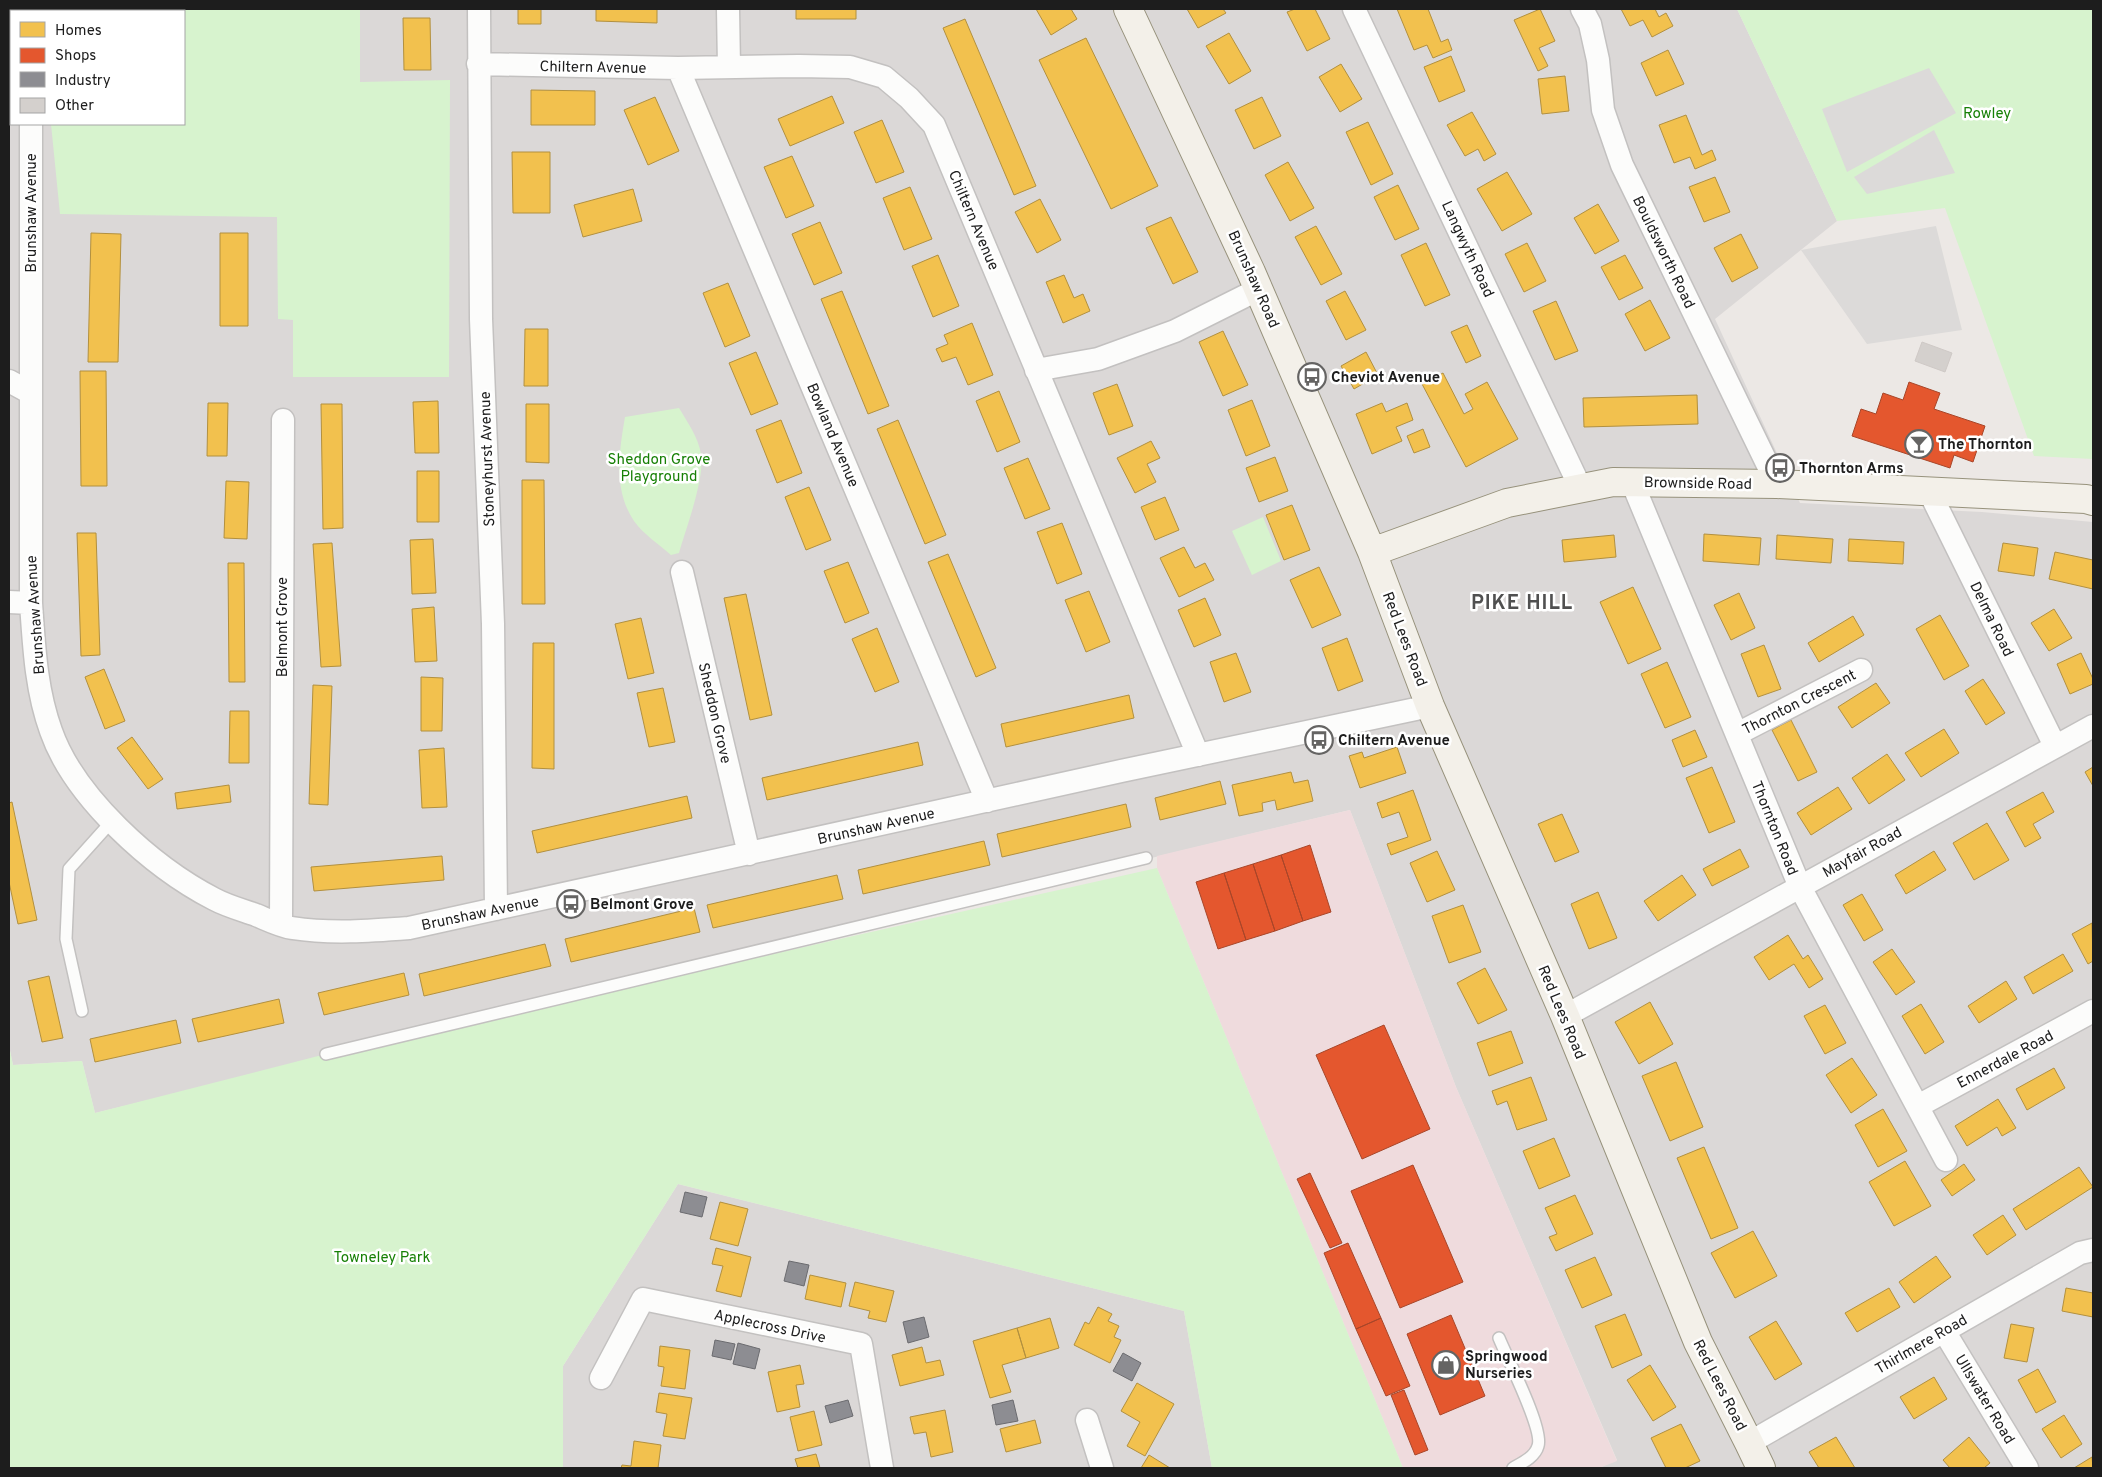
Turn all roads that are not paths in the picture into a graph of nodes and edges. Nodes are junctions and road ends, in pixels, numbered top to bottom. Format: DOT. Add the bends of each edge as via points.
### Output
graph roads {
  1 [pos="479,9"];
  2 [pos="728,9"];
  3 [pos="1128,9"];
  4 [pos="1354,9"];
  5 [pos="1582,9"];
  6 [pos="478,64"];
  7 [pos="729,67"];
  8 [pos="678,68"];
  9 [pos="31,125"];
  10 [pos="1259,290"];
  11 [pos="1036,370"];
  12 [pos="9,381"];
  13 [pos="31,393"];
  14 [pos="283,420"];
  15 [pos="1632,482"];
  16 [pos="1777,484"];
  17 [pos="1581,489"];
  18 [pos="1929,491"];
  19 [pos="2093,501"];
  20 [pos="1372,552"];
  21 [pos="682,572"];
  22 [pos="9,602"];
  23 [pos="31,603"];
  24 [pos="1861,670"];
  25 [pos="1430,706"];
  26 [pos="2093,726"];
  27 [pos="1737,734"];
  28 [pos="2054,746"];
  29 [pos="1198,755"];
  30 [pos="987,801"];
  31 [pos="112,821"];
  32 [pos="749,854"];
  33 [pos="1146,858"];
  34 [pos="1800,887"];
  35 [pos="496,910"];
  36 [pos="281,924"];
  37 [pos="82,1011"];
  38 [pos="2093,1011"];
  39 [pos="1565,1016"];
  40 [pos="326,1054"];
  41 [pos="1918,1106"];
  42 [pos="1946,1160"];
  43 [pos="2093,1250"];
  44 [pos="1944,1330"];
  45 [pos="1499,1338"];
  46 [pos="601,1378"];
  47 [pos="1087,1420"];
  48 [pos="1750,1443"];
  49 [pos="882,1468"];
  50 [pos="1102,1468"];
  51 [pos="1513,1468"];
  52 [pos="1760,1468"];
  53 [pos="2027,1468"];
  1 -- 6 [label="street, Stoneyhurst Avenue"];
  2 -- 7 [label="street"];
  3 -- 10 [label="street, Brunshaw Road"];
  4 -- 17 [label="street, Langwyth Road"];
  5 -- 16 [label="street, Bouldsworth Road" via="1590,24 1598,60 1603,110 1622,165"];
  6 -- 8 [label="street, Chiltern Avenue"];
  6 -- 35 [label="street, Stoneyhurst Avenue" via="481,319 493,624"];
  7 -- 8 [label="street, Chiltern Avenue"];
  7 -- 11 [label="street, Chiltern Avenue" via="850,67 884,78 909,98 934,125"];
  8 -- 30 [label="street, Bowland Avenue"];
  9 -- 13 [label="street, Brunshaw Avenue"];
  10 -- 11 [label="street" via="1175,331 1098,359"];
  10 -- 20 [label="street, Brunshaw Road"];
  11 -- 29 [label="street, Chiltern Avenue"];
  12 -- 13 [label="street"];
  13 -- 23 [label="street, Brunshaw Avenue"];
  14 -- 36 [label="street, Belmont Grove"];
  15 -- 16 [label="street, Brownside Road"];
  15 -- 17 [label="street, Brownside Road" via="1613,482"];
  15 -- 27 [label="street, Thornton Road"];
  16 -- 18 [label="street, Brownside Road"];
  17 -- 20 [label="street, Brownside Road" via="1507,503"];
  18 -- 19 [label="street, Brownside Road"];
  18 -- 28 [label="street, Delma Road"];
  20 -- 25 [label="street, Red Lees Road"];
  21 -- 32 [label="street, Sheddon Grove"];
  22 -- 23 [label="street"];
  23 -- 31 [label="street, Brunshaw Avenue" via="35,664 50,730 82,786"];
  24 -- 27 [label="street, Thornton Crescent"];
  25 -- 29 [label="street, Brunshaw Avenue"];
  25 -- 39 [label="street, Red Lees Road"];
  26 -- 28 [label="street, Mayfair Road"];
  27 -- 34 [label="street, Thornton Road"];
  28 -- 34 [label="street, Mayfair Road"];
  29 -- 30 [label="street, Brunshaw Avenue"];
  30 -- 32 [label="street, Brunshaw Avenue"];
  31 -- 36 [label="street, Brunshaw Avenue" via="150,858 214,900"];
  31 -- 37 [label="lane" via="69,869 66,939"];
  32 -- 35 [label="street, Brunshaw Avenue"];
  33 -- 40 [label="lane"];
  34 -- 39 [label="street, Mayfair Road"];
  34 -- 41 [label="street, Thornton Road"];
  35 -- 36 [label="street, Brunshaw Avenue" via="409,928 334,933"];
  38 -- 41 [label="street, Ennerdale Road"];
  39 -- 48 [label="street, Red Lees Road" via="1698,1342"];
  41 -- 42 [label="street, Thornton Road"];
  43 -- 44 [label="street, Thirlmere Road" via="2080,1253"];
  44 -- 48 [label="street, Thirlmere Road"];
  44 -- 53 [label="street, Ullswater Road"];
  45 -- 51 [label="lane" via="1538,1428 1538,1446 1527,1461"];
  46 -- 49 [label="street, Applecross Drive" via="643,1299 861,1344"];
  47 -- 50 [label="street"];
  48 -- 52 [label="street, Red Lees Road"];
}
